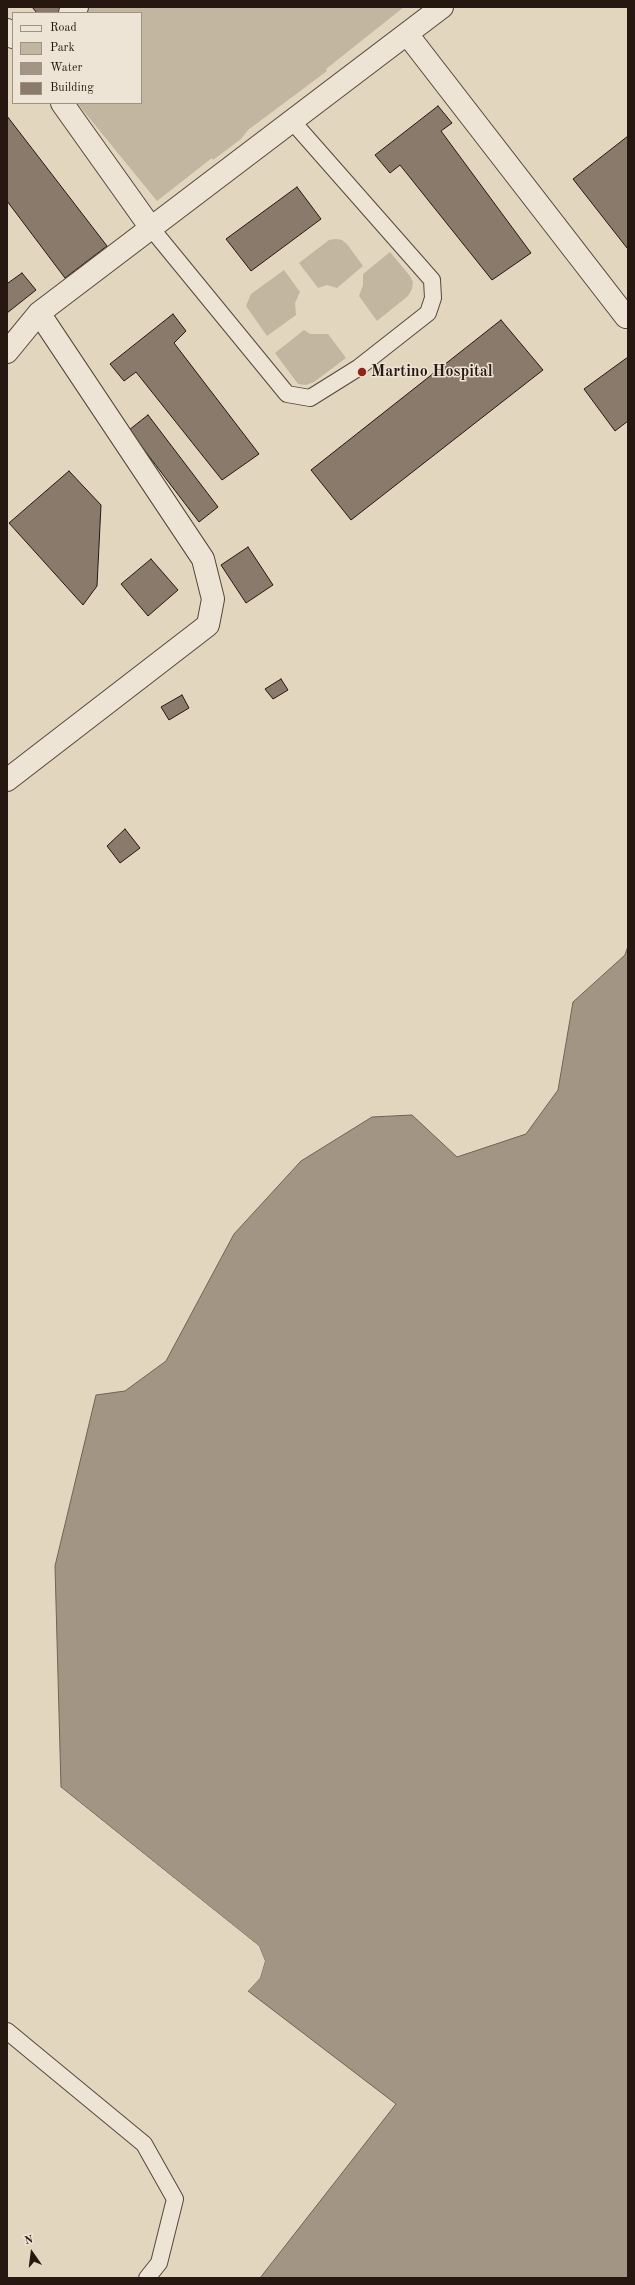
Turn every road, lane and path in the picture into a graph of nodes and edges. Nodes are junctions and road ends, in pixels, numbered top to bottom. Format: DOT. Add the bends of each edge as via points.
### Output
graph roads {
  1 [pos="442,7"];
  2 [pos="407,34"];
  3 [pos="63,104"];
  4 [pos="292,121"];
  5 [pos="151,228"];
  6 [pos="39,313"];
  7 [pos="626,317"];
  8 [pos="7,352"];
  9 [pos="7,780"];
  10 [pos="7,2031"];
  11 [pos="147,2278"];
  1 -- 2 [label="street"];
  2 -- 4 [label="street"];
  2 -- 7 [label="street"];
  3 -- 5 [label="street"];
  4 -- 5 [label="street"];
  4 -- 5 [label="lane" via="432,280 433,298 428,313 358,368 310,398 287,394"];
  5 -- 6 [label="street"];
  6 -- 8 [label="street"];
  6 -- 9 [label="street" via="204,558 213,599 208,625"];
  10 -- 11 [label="lane" via="144,2144 175,2199 159,2263"];
}
